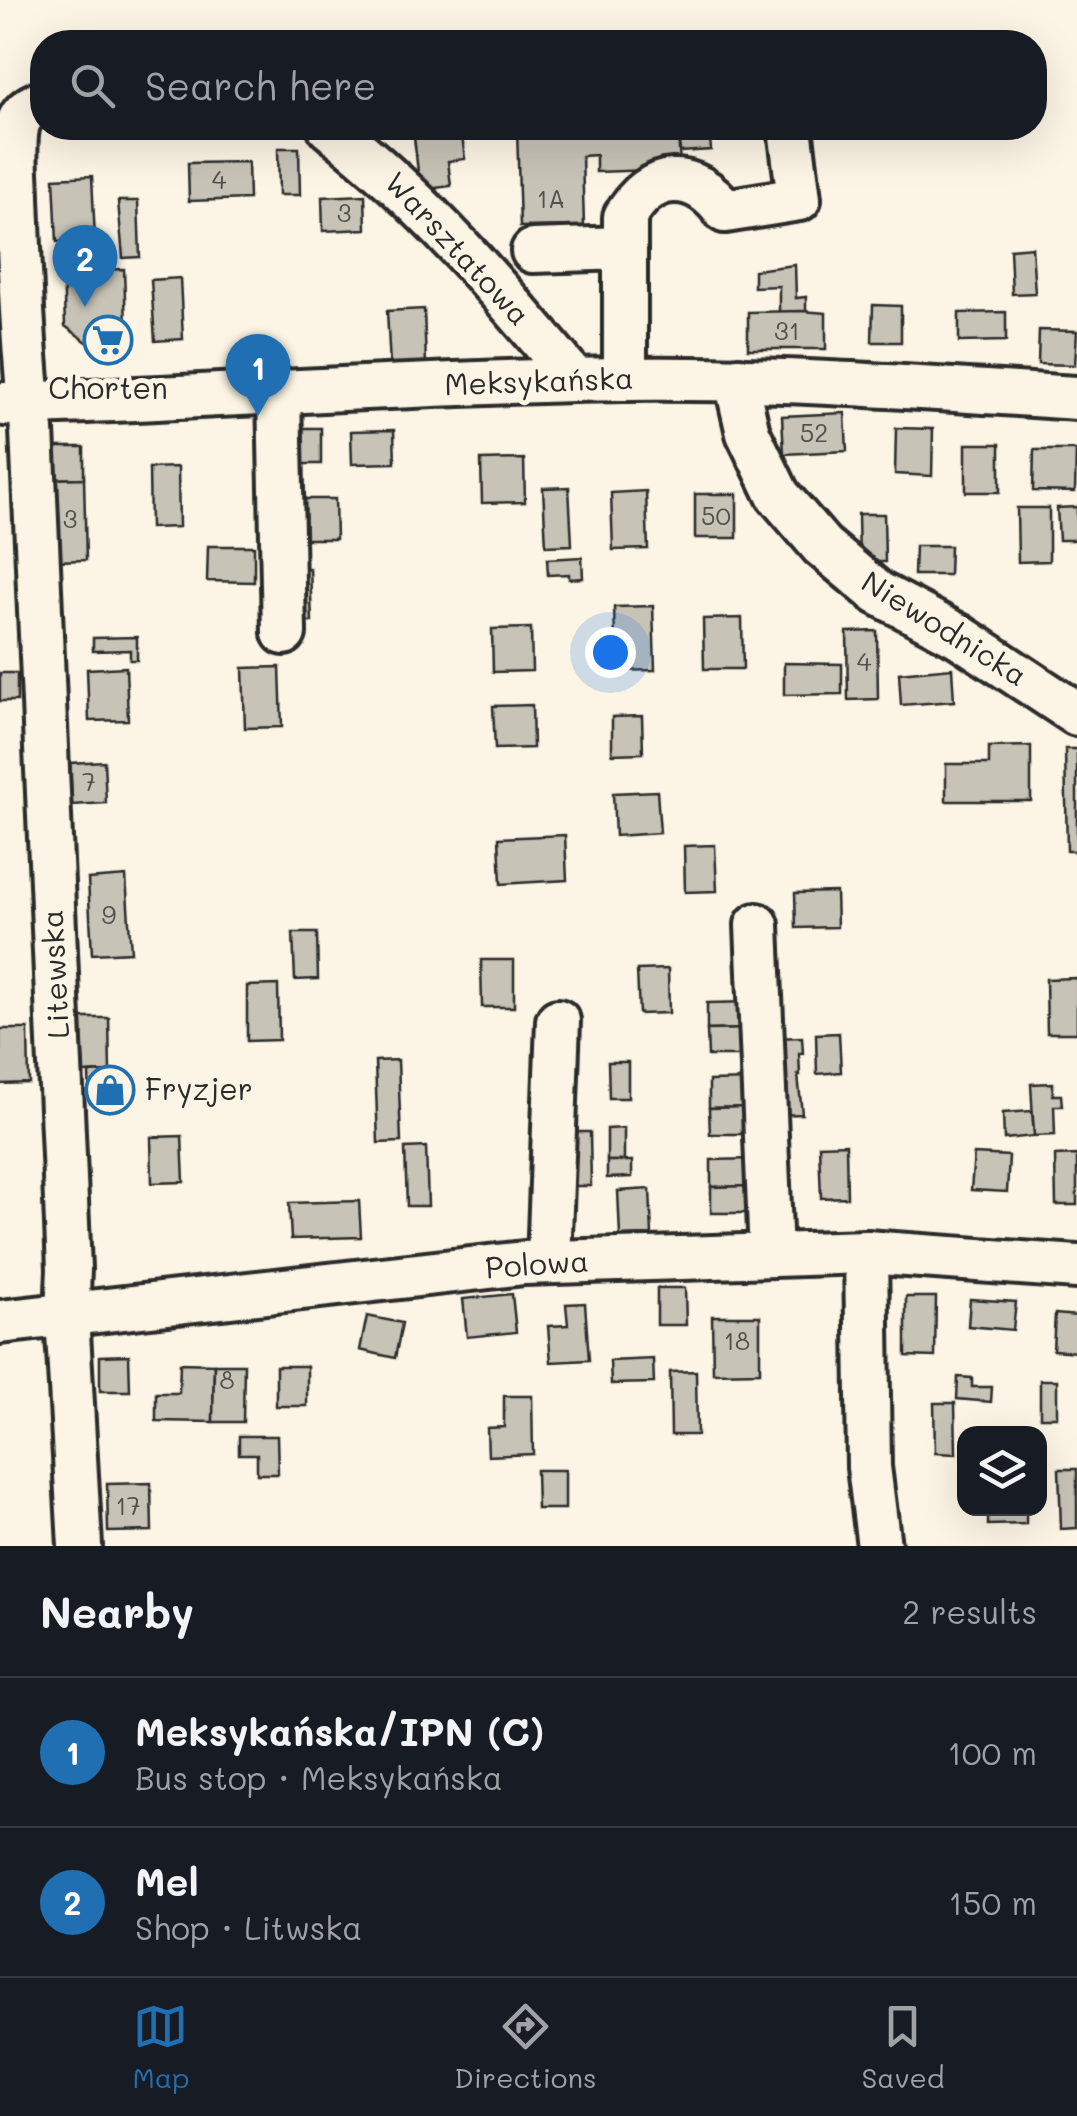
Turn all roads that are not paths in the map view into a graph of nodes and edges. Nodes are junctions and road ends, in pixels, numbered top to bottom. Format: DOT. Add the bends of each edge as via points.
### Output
graph roads {
  1 [pos="30,108"];
  2 [pos="346,140"];
  3 [pos="792,140"];
  4 [pos="8,176"];
  5 [pos="625,248"];
  6 [pos="533,252"];
  7 [pos="11,289"];
  8 [pos="625,379"];
  9 [pos="739,379"];
  10 [pos="575,380"];
  11 [pos="279,392"];
  12 [pos="1077,398"];
  13 [pos="15,403"];
  14 [pos="284,634"];
  15 [pos="1077,714"];
  16 [pos="757,925"];
  17 [pos="558,1021"];
  18 [pos="866,1252"];
  19 [pos="772,1255"];
  20 [pos="548,1262"];
  21 [pos="1077,1267"];
  22 [pos="67,1315"];
  23 [pos="0,1322"];
  24 [pos="80,1546"];
  25 [pos="879,1546"];
  1 -- 4 [label="street" via="20,118"];
  2 -- 10 [label="street, Warsztatowa" via="487,276"];
  3 -- 5 [label="street" via="799,199 724,211 699,186 664,182 647,188 625,216"];
  4 -- 7 [label="street, Litewska"];
  5 -- 6 [label="street"];
  5 -- 8 [label="street"];
  7 -- 13 [label="street, Litewska"];
  8 -- 9 [label="street, Meksykańska"];
  8 -- 10 [label="street, Meksykańska"];
  9 -- 12 [label="street, Meksykańska"];
  9 -- 15 [label="street, Niewodnicka" via="748,433 778,494 822,546 878,592"];
  10 -- 11 [label="street, Meksykańska"];
  11 -- 13 [label="street, Meksykańska"];
  11 -- 14 [label="street"];
  13 -- 22 [label="street, Litewska" via="32,430"];
  16 -- 19 [label="street"];
  17 -- 20 [label="street"];
  18 -- 19 [label="street, Polowa"];
  18 -- 21 [label="street, Polowa"];
  18 -- 25 [label="street" via="868,1467"];
  19 -- 20 [label="street, Polowa"];
  20 -- 22 [label="street, Polowa"];
  22 -- 23 [label="street, Polowa"];
  22 -- 24 [label="street, Litewska"];
}
